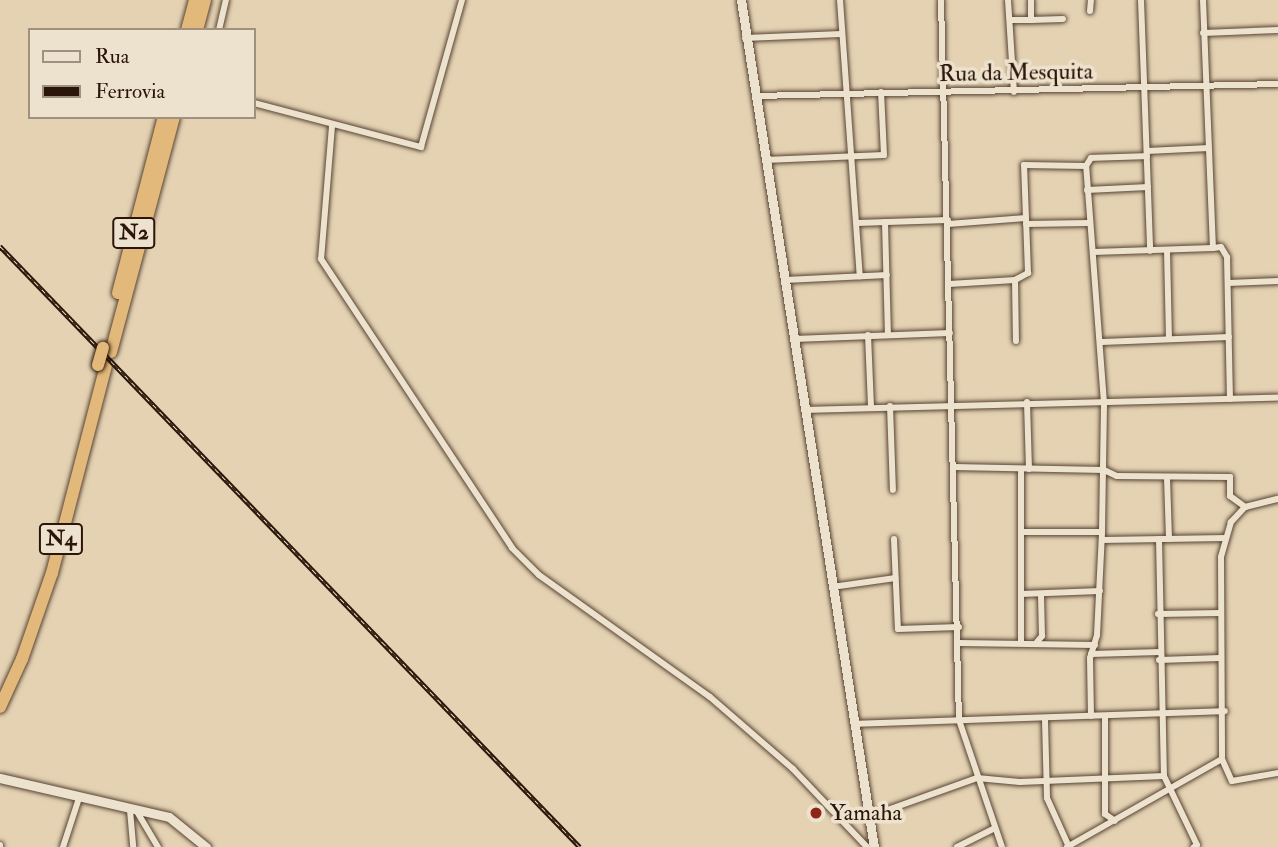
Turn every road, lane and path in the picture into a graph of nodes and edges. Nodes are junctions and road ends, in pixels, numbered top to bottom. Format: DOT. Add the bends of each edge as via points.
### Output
graph roads {
  1 [pos="195,0"];
  2 [pos="205,0"];
  3 [pos="226,0"];
  4 [pos="462,0"];
  5 [pos="741,0"];
  6 [pos="840,0"];
  7 [pos="941,0"];
  8 [pos="1008,0"];
  9 [pos="1031,0"];
  10 [pos="1091,0"];
  11 [pos="1141,0"];
  12 [pos="1203,0"];
  13 [pos="1090,11"];
  14 [pos="1063,19"];
  15 [pos="1012,20"];
  16 [pos="1031,20"];
  17 [pos="188,28"];
  18 [pos="198,28"];
  19 [pos="219,28"];
  20 [pos="1278,30"];
  21 [pos="1203,33"];
  22 [pos="841,34"];
  23 [pos="745,38"];
  24 [pos="1278,84"];
  25 [pos="1205,85"];
  26 [pos="1144,88"];
  27 [pos="881,92"];
  28 [pos="944,92"];
  29 [pos="1014,92"];
  30 [pos="846,93"];
  31 [pos="754,96"];
  32 [pos="256,104"];
  33 [pos="164,119"];
  34 [pos="173,119"];
  35 [pos="332,125"];
  36 [pos="1209,148"];
  37 [pos="1147,153"];
  38 [pos="851,157"];
  39 [pos="765,160"];
  40 [pos="1086,166"];
  41 [pos="1147,187"];
  42 [pos="1087,190"];
  43 [pos="1026,221"];
  44 [pos="885,222"];
  45 [pos="948,222"];
  46 [pos="857,223"];
  47 [pos="1088,223"];
  48 [pos="1213,248"];
  49 [pos="1150,251"];
  50 [pos="1167,251"];
  51 [pos="1093,252"];
  52 [pos="887,275"];
  53 [pos="860,276"];
  54 [pos="785,280"];
  55 [pos="1015,281"];
  56 [pos="1278,281"];
  57 [pos="1228,283"];
  58 [pos="949,284"];
  59 [pos="950,333"];
  60 [pos="868,335"];
  61 [pos="888,335"];
  62 [pos="115,337"];
  63 [pos="1229,337"];
  64 [pos="794,339"];
  65 [pos="1169,339"];
  66 [pos="1016,341"];
  67 [pos="1102,342"];
  68 [pos="107,350"];
  69 [pos="102,366"];
  70 [pos="1278,398"];
  71 [pos="1230,399"];
  72 [pos="1027,402"];
  73 [pos="951,403"];
  74 [pos="1104,403"];
  75 [pos="890,406"];
  76 [pos="871,407"];
  77 [pos="806,410"];
  78 [pos="954,467"];
  79 [pos="1029,469"];
  80 [pos="1021,470"];
  81 [pos="1104,470"];
  82 [pos="1167,478"];
  83 [pos="893,490"];
  84 [pos="1278,499"];
  85 [pos="1245,506"];
  86 [pos="1021,532"];
  87 [pos="1102,532"];
  88 [pos="1226,537"];
  89 [pos="894,539"];
  90 [pos="1159,539"];
  91 [pos="1169,539"];
  92 [pos="1102,540"];
  93 [pos="895,578"];
  94 [pos="830,587"];
  95 [pos="1100,591"];
  96 [pos="1021,594"];
  97 [pos="1041,594"];
  98 [pos="1221,613"];
  99 [pos="1158,614"];
  100 [pos="959,627"];
  101 [pos="1021,642"];
  102 [pos="1037,642"];
  103 [pos="960,643"];
  104 [pos="1095,645"];
  105 [pos="1091,654"];
  106 [pos="1159,656"];
  107 [pos="1220,658"];
  108 [pos="0,689"];
  109 [pos="0,707"];
  110 [pos="1225,711"];
  111 [pos="1160,712"];
  112 [pos="1091,716"];
  113 [pos="1105,716"];
  114 [pos="959,720"];
  115 [pos="1045,720"];
  116 [pos="854,724"];
  117 [pos="1222,759"];
  118 [pos="1278,773"];
  119 [pos="1164,776"];
  120 [pos="0,778"];
  121 [pos="977,778"];
  122 [pos="1105,778"];
  123 [pos="1046,779"];
  124 [pos="1169,786"];
  125 [pos="79,798"];
  126 [pos="133,810"];
  127 [pos="869,817"];
  128 [pos="1115,821"];
  129 [pos="995,828"];
  130 [pos="63,847"];
  131 [pos="133,847"];
  132 [pos="158,847"];
  133 [pos="206,847"];
  134 [pos="867,847"];
  135 [pos="873,847"];
  136 [pos="957,847"];
  137 [pos="1002,847"];
  138 [pos="1068,847"];
  139 [pos="1194,847"];
  1 -- 17 [label="highway"];
  2 -- 18 [label="highway"];
  3 -- 19 [label="street"];
  4 -- 35 [label="street" via="421,147"];
  5 -- 23 [label="street"];
  6 -- 22 [label="street"];
  7 -- 28 [label="street"];
  8 -- 15 [label="street"];
  9 -- 16 [label="street"];
  10 -- 13 [label="street"];
  11 -- 26 [label="street"];
  12 -- 21 [label="street"];
  14 -- 16 [label="street"];
  15 -- 16 [label="street"];
  15 -- 29 [label="street"];
  20 -- 21 [label="street"];
  21 -- 25 [label="street"];
  22 -- 23 [label="street"];
  22 -- 30 [label="street"];
  23 -- 31 [label="street"];
  24 -- 25 [label="street, Rua da Mesquita"];
  25 -- 26 [label="street, Rua da Mesquita"];
  25 -- 36 [label="street"];
  26 -- 29 [label="street, Rua da Mesquita"];
  26 -- 37 [label="street"];
  27 -- 28 [label="street, Rua da Mesquita"];
  27 -- 30 [label="street, Rua da Mesquita"];
  27 -- 38 [label="street" via="884,155"];
  28 -- 29 [label="street, Rua da Mesquita"];
  28 -- 45 [label="street"];
  30 -- 31 [label="street, Rua da Mesquita"];
  30 -- 38 [label="street"];
  31 -- 39 [label="street"];
  32 -- 35 [label="street"];
  33 -- 68 [label="highway, N2"];
  34 -- 62 [label="highway, N2"];
  35 -- 134 [label="street" via="321,259 512,548 539,575 710,697 793,769"];
  36 -- 37 [label="street"];
  36 -- 48 [label="street"];
  37 -- 40 [label="street" via="1091,158"];
  37 -- 41 [label="street"];
  38 -- 39 [label="street"];
  38 -- 46 [label="street"];
  39 -- 54 [label="street"];
  40 -- 42 [label="street"];
  40 -- 43 [label="street" via="1024,165"];
  41 -- 42 [label="street"];
  41 -- 49 [label="street"];
  42 -- 47 [label="street"];
  43 -- 45 [label="street"];
  43 -- 47 [label="street"];
  43 -- 55 [label="street" via="1029,271"];
  44 -- 45 [label="street"];
  44 -- 46 [label="street"];
  44 -- 52 [label="street"];
  45 -- 58 [label="street"];
  46 -- 53 [label="street"];
  47 -- 51 [label="street"];
  48 -- 50 [label="street"];
  48 -- 57 [label="street" via="1225,251"];
  49 -- 50 [label="street"];
  49 -- 51 [label="street"];
  50 -- 65 [label="street"];
  51 -- 67 [label="street"];
  52 -- 53 [label="street"];
  52 -- 61 [label="street"];
  53 -- 54 [label="street"];
  54 -- 64 [label="street"];
  55 -- 58 [label="street"];
  55 -- 66 [label="street"];
  56 -- 57 [label="street"];
  57 -- 63 [label="street"];
  58 -- 59 [label="street"];
  59 -- 61 [label="street"];
  59 -- 73 [label="street"];
  60 -- 61 [label="street"];
  60 -- 64 [label="street"];
  60 -- 76 [label="street"];
  62 -- 68 [label="highway, N4"];
  63 -- 65 [label="street"];
  63 -- 71 [label="street"];
  64 -- 77 [label="street"];
  65 -- 67 [label="street"];
  67 -- 74 [label="street"];
  68 -- 69 [label="highway, N4, bridge"];
  69 -- 108 [label="highway, N4" via="42,582"];
  69 -- 109 [label="highway, N4" via="52,573"];
  70 -- 71 [label="street"];
  71 -- 74 [label="street"];
  72 -- 73 [label="street"];
  72 -- 74 [label="street"];
  72 -- 79 [label="street"];
  73 -- 75 [label="street"];
  73 -- 78 [label="street"];
  74 -- 81 [label="street"];
  75 -- 76 [label="street"];
  75 -- 83 [label="street"];
  76 -- 77 [label="street"];
  77 -- 94 [label="street"];
  78 -- 80 [label="street"];
  78 -- 100 [label="street"];
  79 -- 80 [label="street"];
  79 -- 81 [label="street"];
  80 -- 86 [label="street"];
  81 -- 82 [label="street" via="1117,476"];
  81 -- 87 [label="street"];
  82 -- 85 [label="street" via="1228,476 1230,496"];
  82 -- 91 [label="street"];
  84 -- 85 [label="street"];
  85 -- 88 [label="street" via="1231,522"];
  86 -- 87 [label="street"];
  86 -- 96 [label="street"];
  87 -- 92 [label="street"];
  88 -- 91 [label="street"];
  88 -- 98 [label="street" via="1221,557"];
  89 -- 93 [label="street"];
  90 -- 91 [label="street"];
  90 -- 92 [label="street"];
  90 -- 99 [label="street"];
  92 -- 95 [label="street"];
  93 -- 94 [label="street"];
  93 -- 100 [label="street" via="898,629"];
  94 -- 116 [label="street"];
  95 -- 97 [label="street"];
  95 -- 104 [label="street"];
  96 -- 97 [label="street"];
  96 -- 101 [label="street"];
  97 -- 102 [label="street" via="1042,636"];
  98 -- 99 [label="street"];
  98 -- 107 [label="street"];
  99 -- 106 [label="street"];
  100 -- 103 [label="street"];
  101 -- 102 [label="street"];
  101 -- 103 [label="street"];
  102 -- 104 [label="street"];
  103 -- 114 [label="street"];
  104 -- 105 [label="street"];
  105 -- 106 [label="street"];
  105 -- 112 [label="street"];
  106 -- 107 [label="street"];
  106 -- 111 [label="street"];
  107 -- 110 [label="street"];
  110 -- 111 [label="street"];
  110 -- 117 [label="street"];
  111 -- 113 [label="street"];
  111 -- 119 [label="street"];
  112 -- 113 [label="street"];
  112 -- 115 [label="street"];
  113 -- 122 [label="street"];
  114 -- 115 [label="street"];
  114 -- 116 [label="street"];
  114 -- 121 [label="street"];
  115 -- 123 [label="street"];
  116 -- 127 [label="street"];
  117 -- 118 [label="street" via="1232,781"];
  117 -- 124 [label="street" via="1200,776"];
  119 -- 122 [label="street"];
  119 -- 124 [label="street"];
  120 -- 125 [label="street"];
  121 -- 123 [label="street"];
  121 -- 127 [label="street"];
  121 -- 129 [label="street"];
  122 -- 123 [label="street"];
  122 -- 128 [label="street" via="1105,814"];
  123 -- 138 [label="street" via="1052,816"];
  124 -- 128 [label="street"];
  124 -- 139 [label="street"];
  125 -- 126 [label="street"];
  125 -- 130 [label="street"];
  126 -- 131 [label="street"];
  126 -- 132 [label="street"];
  126 -- 133 [label="street" via="180,822"];
  127 -- 135 [label="street"];
  128 -- 138 [label="street"];
  129 -- 136 [label="street"];
  129 -- 137 [label="street"];
}
